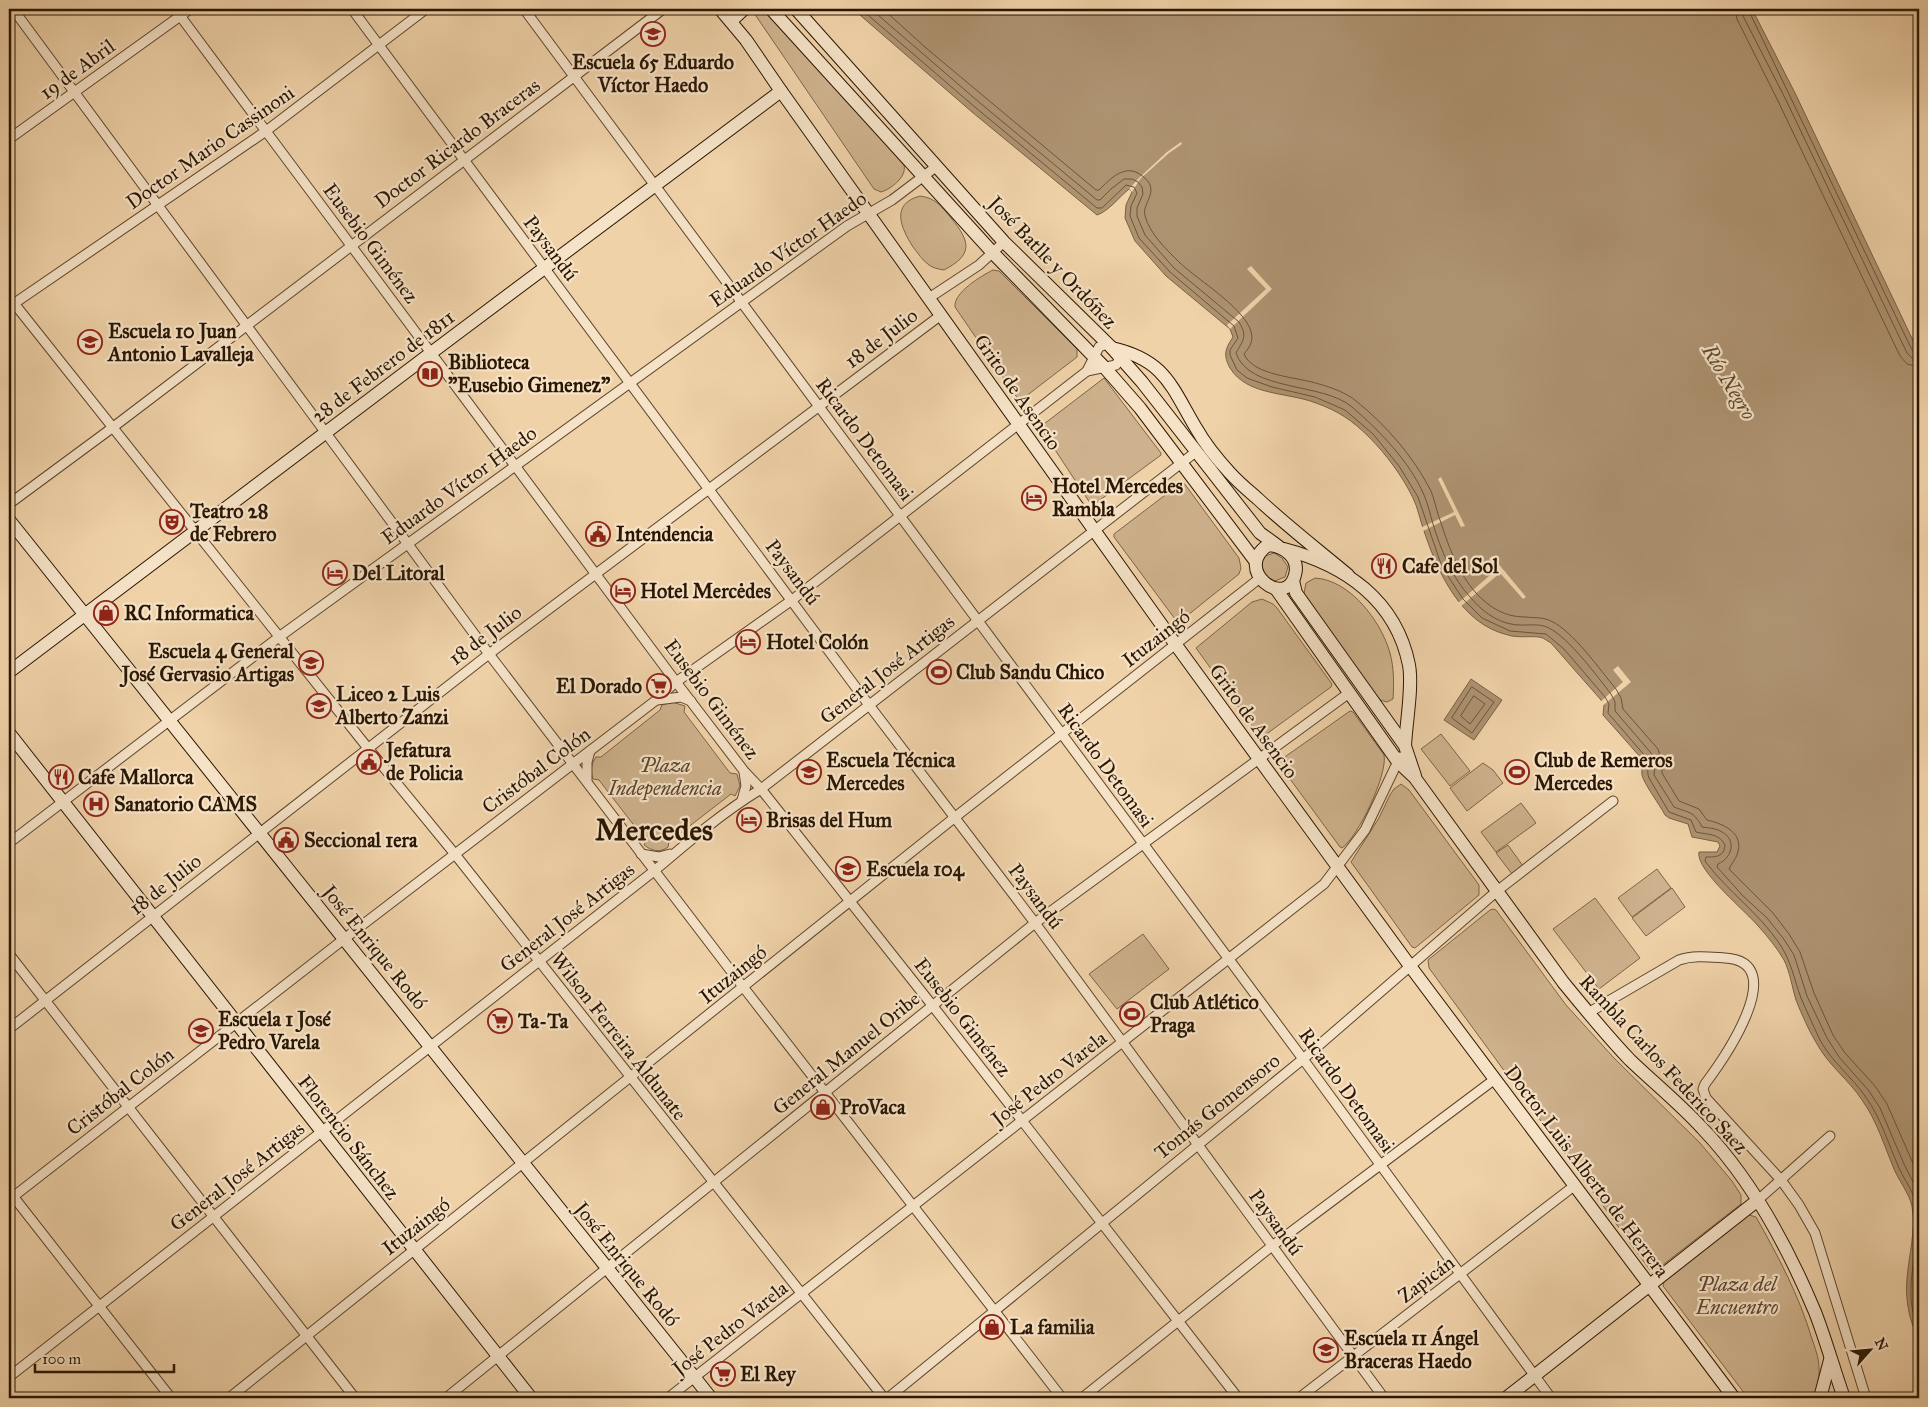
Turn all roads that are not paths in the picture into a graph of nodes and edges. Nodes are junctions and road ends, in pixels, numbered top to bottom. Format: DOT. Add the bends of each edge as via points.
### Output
graph roads {
  1 [pos="13,9"];
  2 [pos="190,9"];
  3 [pos="352,9"];
  4 [pos="426,9"];
  5 [pos="524,9"];
  6 [pos="663,9"];
  7 [pos="720,9"];
  8 [pos="744,9"];
  9 [pos="771,9"];
  10 [pos="796,9"];
  11 [pos="178,12"];
  12 [pos="731,21"];
  13 [pos="379,45"];
  14 [pos="575,77"];
  15 [pos="781,91"];
  16 [pos="75,93"];
  17 [pos="266,132"];
  18 [pos="9,138"];
  19 [pos="464,159"];
  20 [pos="937,166"];
  21 [pos="924,176"];
  22 [pos="654,186"];
  23 [pos="158,205"];
  24 [pos="869,213"];
  25 [pos="1004,242"];
  26 [pos="351,245"];
  27 [pos="993,252"];
  28 [pos="545,269"];
  29 [pos="929,298"];
  30 [pos="10,303"];
  31 [pos="741,303"];
  32 [pos="941,315"];
  33 [pos="246,325"];
  34 [pos="1113,350"];
  35 [pos="431,353"];
  36 [pos="1094,355"];
  37 [pos="1105,368"];
  38 [pos="1087,371"];
  39 [pos="630,383"];
  40 [pos="818,407"];
  41 [pos="1018,424"];
  42 [pos="112,428"];
  43 [pos="326,432"];
  44 [pos="1197,451"];
  45 [pos="1182,462"];
  46 [pos="516,466"];
  47 [pos="708,489"];
  48 [pos="9,504"];
  49 [pos="900,515"];
  50 [pos="9,520"];
  51 [pos="1093,530"];
  52 [pos="194,531"];
  53 [pos="408,544"];
  54 [pos="1281,547"];
  55 [pos="1256,562"];
  56 [pos="595,573"];
  57 [pos="1348,575"];
  58 [pos="1260,578"];
  59 [pos="1293,581"];
  60 [pos="1276,589"];
  61 [pos="792,600"];
  62 [pos="85,616"];
  63 [pos="978,621"];
  64 [pos="279,637"];
  65 [pos="1176,645"];
  66 [pos="489,654"];
  67 [pos="9,672"];
  68 [pos="676,682"];
  69 [pos="1349,693"];
  70 [pos="655,701"];
  71 [pos="691,701"];
  72 [pos="869,705"];
  73 [pos="169,720"];
  74 [pos="9,733"];
  75 [pos="1061,734"];
  76 [pos="1405,746"];
  77 [pos="367,747"];
  78 [pos="590,750"];
  79 [pos="1259,759"];
  80 [pos="1398,762"];
  81 [pos="573,764"];
  82 [pos="744,771"];
  83 [pos="1416,778"];
  84 [pos="587,780"];
  85 [pos="761,789"];
  86 [pos="742,801"];
  87 [pos="1613,801"];
  88 [pos="64,802"];
  89 [pos="954,818"];
  90 [pos="259,832"];
  91 [pos="9,843"];
  92 [pos="1142,844"];
  93 [pos="673,853"];
  94 [pos="454,854"];
  95 [pos="642,854"];
  96 [pos="1338,868"];
  97 [pos="654,870"];
  98 [pos="1497,891"];
  99 [pos="850,902"];
  100 [pos="153,915"];
  101 [pos="1035,923"];
  102 [pos="344,939"];
  103 [pos="9,954"];
  104 [pos="1229,959"];
  105 [pos="538,961"];
  106 [pos="1410,966"];
  107 [pos="744,988"];
  108 [pos="46,1000"];
  109 [pos="932,1005"];
  110 [pos="1588,1013"];
  111 [pos="237,1023"];
  112 [pos="9,1028"];
  113 [pos="1122,1043"];
  114 [pos="430,1046"];
  115 [pos="1303,1059"];
  116 [pos="630,1077"];
  117 [pos="1495,1079"];
  118 [pos="825,1092"];
  119 [pos="128,1107"];
  120 [pos="1021,1122"];
  121 [pos="322,1132"];
  122 [pos="1830,1136"];
  123 [pos="1197,1145"];
  124 [pos="523,1164"];
  125 [pos="1379,1164"];
  126 [pos="1781,1180"];
  127 [pos="713,1182"];
  128 [pos="1574,1186"];
  129 [pos="10,1196"];
  130 [pos="1758,1200"];
  131 [pos="913,1206"];
  132 [pos="214,1217"];
  133 [pos="1101,1222"];
  134 [pos="1272,1246"];
  135 [pos="413,1250"];
  136 [pos="607,1268"];
  137 [pos="1461,1275"];
  138 [pos="1649,1286"];
  139 [pos="801,1294"];
  140 [pos="99,1306"];
  141 [pos="994,1311"];
  142 [pos="1177,1320"];
  143 [pos="306,1336"];
  144 [pos="498,1356"];
  145 [pos="1352,1357"];
  146 [pos="1830,1358"];
  147 [pos="1534,1375"];
  148 [pos="9,1377"];
  149 [pos="695,1378"];
  150 [pos="171,1398"];
  151 [pos="229,1398"];
  152 [pos="355,1398"];
  153 [pos="446,1398"];
  154 [pos="531,1398"];
  155 [pos="668,1398"];
  156 [pos="711,1398"];
  157 [pos="884,1398"];
  158 [pos="888,1398"];
  159 [pos="1062,1398"];
  160 [pos="1082,1398"];
  161 [pos="1238,1398"];
  162 [pos="1298,1398"];
  163 [pos="1384,1398"];
  164 [pos="1506,1398"];
  165 [pos="1552,1398"];
  166 [pos="1734,1398"];
  167 [pos="1820,1398"];
  168 [pos="1844,1398"];
  169 [pos="1866,1398"];
  1 -- 16 [label="street"];
  2 -- 11 [label="street, 19 de Abril"];
  3 -- 13 [label="street, Paysandú"];
  4 -- 13 [label="street, Doctor Mario Cassinoni"];
  5 -- 14 [label="street, Ricardo Detomasi"];
  6 -- 14 [label="street, Doctor Ricardo Braceras"];
  7 -- 12 [label="street, Grito de Asencio"];
  8 -- 12 [label="street"];
  9 -- 21 [label="street"];
  10 -- 20 [label="street, José Batlle y Ordóñez"];
  11 -- 16 [label="street, 19 de Abril"];
  11 -- 17 [label="street, Eusebio Giménez"];
  12 -- 15 [label="street, Grito de Asencio"];
  13 -- 17 [label="street, Doctor Mario Cassinoni"];
  13 -- 19 [label="street, Paysandú"];
  14 -- 19 [label="street, Doctor Ricardo Braceras"];
  14 -- 22 [label="street, Ricardo Detomasi"];
  15 -- 22 [label="street, 28 de Febrero de 1811"];
  15 -- 24 [label="street, Grito de Asencio"];
  16 -- 18 [label="street, 19 de Abril"];
  16 -- 23 [label="street"];
  17 -- 23 [label="street, Doctor Mario Cassinoni"];
  17 -- 26 [label="street, Eusebio Giménez"];
  19 -- 26 [label="street, Doctor Ricardo Braceras"];
  19 -- 28 [label="street, Paysandú"];
  20 -- 21 [label="street, Eduardo Víctor Haedo"];
  20 -- 25 [label="street, José Batlle y Ordóñez"];
  21 -- 24 [label="street, Eduardo Víctor Haedo"];
  21 -- 27 [label="street"];
  22 -- 28 [label="street, 28 de Febrero de 1811"];
  22 -- 31 [label="street, Ricardo Detomasi"];
  23 -- 30 [label="street, Doctor Mario Cassinoni"];
  23 -- 33 [label="street"];
  24 -- 29 [label="street, Grito de Asencio"];
  24 -- 31 [label="street, Eduardo Víctor Haedo"];
  25 -- 27 [label="street, 18 de Julio"];
  25 -- 34 [label="street, José Batlle y Ordóñez"];
  26 -- 33 [label="street, Doctor Ricardo Braceras"];
  26 -- 35 [label="street, Eusebio Giménez"];
  27 -- 29 [label="street, 18 de Julio"];
  27 -- 36 [label="street"];
  28 -- 35 [label="street, 28 de Febrero de 1811"];
  28 -- 39 [label="street, Paysandú"];
  29 -- 32 [label="street, Grito de Asencio"];
  30 -- 42 [label="street, Wilson Ferreira Aldunate"];
  31 -- 39 [label="street, Eduardo Víctor Haedo"];
  31 -- 40 [label="street, Ricardo Detomasi"];
  32 -- 40 [label="street, 18 de Julio"];
  32 -- 41 [label="street, Grito de Asencio"];
  33 -- 42 [label="street, Doctor Ricardo Braceras"];
  33 -- 43 [label="street"];
  34 -- 36 [label="street" via="1099,348"];
  34 -- 37 [label="street" via="1116,365"];
  34 -- 44 [label="street, José Batlle y Ordóñez"];
  34 -- 57 [label="street" via="1130,352 1163,374 1196,430 1231,474"];
  35 -- 43 [label="street, 28 de Febrero de 1811"];
  35 -- 46 [label="street, Eusebio Giménez"];
  36 -- 37 [label="street"];
  36 -- 38 [label="street"];
  37 -- 38 [label="street"];
  37 -- 45 [label="street"];
  38 -- 41 [label="street, Cristóbal Colón"];
  39 -- 46 [label="street, Eduardo Víctor Haedo"];
  39 -- 47 [label="street, Paysandú"];
  40 -- 47 [label="street, 18 de Julio"];
  40 -- 49 [label="street, Ricardo Detomasi"];
  41 -- 49 [label="street, Cristóbal Colón"];
  41 -- 51 [label="street, Grito de Asencio"];
  42 -- 48 [label="street, Doctor Ricardo Braceras"];
  42 -- 52 [label="street, Wilson Ferreira Aldunate"];
  43 -- 52 [label="street, 28 de Febrero de 1811"];
  43 -- 53 [label="street"];
  44 -- 45 [label="street, General José Artigas"];
  44 -- 54 [label="street, José Batlle y Ordóñez" via="1260,533"];
  45 -- 51 [label="street, General José Artigas"];
  45 -- 55 [label="street"];
  46 -- 53 [label="street, Eduardo Víctor Haedo"];
  46 -- 56 [label="street, Eusebio Giménez"];
  47 -- 56 [label="street, 18 de Julio"];
  47 -- 61 [label="street, Paysandú"];
  49 -- 61 [label="street, Cristóbal Colón"];
  49 -- 63 [label="street, Ricardo Detomasi"];
  50 -- 62 [label="street, José Enrique Rodó"];
  51 -- 63 [label="street, General José Artigas"];
  51 -- 65 [label="street, Grito de Asencio"];
  52 -- 62 [label="street, 28 de Febrero de 1811"];
  52 -- 64 [label="street, Wilson Ferreira Aldunate"];
  53 -- 64 [label="street, Eduardo Víctor Haedo"];
  53 -- 66 [label="street"];
  54 -- 55 [label="street" via="1268,545 1261,550"];
  54 -- 57 [label="street"];
  54 -- 59 [label="street" via="1294,562 1296,572"];
  55 -- 58 [label="street"];
  56 -- 66 [label="street, 18 de Julio"];
  56 -- 68 [label="street, Eusebio Giménez"];
  57 -- 76 [label="street" via="1376,598 1389,615 1401,641 1409,666"];
  58 -- 60 [label="street"];
  58 -- 65 [label="street, Ituzaingó"];
  59 -- 60 [label="street" via="1285,588"];
  59 -- 76 [label="street, Rambla Carlos Federico Saez" via="1296,593"];
  60 -- 69 [label="street, Rambla Carlos Federico Saez"];
  61 -- 68 [label="street, Cristóbal Colón"];
  61 -- 72 [label="street, Paysandú"];
  62 -- 67 [label="street, 28 de Febrero de 1811"];
  62 -- 73 [label="street, José Enrique Rodó"];
  63 -- 72 [label="street, General José Artigas"];
  63 -- 75 [label="street, Ricardo Detomasi"];
  64 -- 73 [label="street, Eduardo Víctor Haedo"];
  64 -- 77 [label="street, Wilson Ferreira Aldunate"];
  65 -- 75 [label="street, Ituzaingó"];
  65 -- 79 [label="street, Grito de Asencio"];
  66 -- 77 [label="street, 18 de Julio"];
  66 -- 81 [label="street"];
  68 -- 70 [label="street, Cristóbal Colón"];
  68 -- 71 [label="street, Eusebio Giménez"];
  69 -- 79 [label="street, General Manuel Oribe"];
  69 -- 80 [label="street, Rambla Carlos Federico Saez"];
  70 -- 71 [label="street" via="681,697"];
  70 -- 78 [label="street, Cristóbal Colón"];
  71 -- 82 [label="street, Eusebio Giménez"];
  72 -- 85 [label="street, General José Artigas"];
  72 -- 89 [label="street, Paysandú"];
  73 -- 88 [label="street, Eduardo Víctor Haedo"];
  73 -- 90 [label="street, José Enrique Rodó"];
  74 -- 88 [label="street, Florencio Sánchez"];
  75 -- 89 [label="street, Ituzaingó"];
  75 -- 92 [label="street, Ricardo Detomasi"];
  76 -- 80 [label="street, José Pedro Varela"];
  76 -- 83 [label="street, Rambla Carlos Federico Saez"];
  77 -- 90 [label="street, 18 de Julio"];
  77 -- 94 [label="street, Wilson Ferreira Aldunate"];
  78 -- 81 [label="street, Cristóbal Colón"];
  78 -- 84 [label="street"];
  79 -- 92 [label="street, General Manuel Oribe"];
  79 -- 96 [label="street, Grito de Asencio"];
  80 -- 83 [label="street, Rambla Carlos Federico Saez"];
  80 -- 96 [label="street, José Pedro Varela" via="1369,822"];
  81 -- 84 [label="street"];
  81 -- 94 [label="street, Cristóbal Colón"];
  82 -- 85 [label="street, Eusebio Giménez"];
  82 -- 86 [label="street" via="747,780"];
  83 -- 98 [label="street, Rambla Carlos Federico Saez"];
  84 -- 95 [label="street"];
  85 -- 86 [label="street, General José Artigas"];
  85 -- 99 [label="street, Eusebio Giménez"];
  86 -- 93 [label="street, General José Artigas"];
  87 -- 98 [label="street, Tomás Gomensoro"];
  88 -- 91 [label="street, Eduardo Víctor Haedo"];
  88 -- 100 [label="street, Florencio Sánchez"];
  89 -- 99 [label="street, Ituzaingó"];
  89 -- 101 [label="street, Paysandú"];
  90 -- 100 [label="street, 18 de Julio"];
  90 -- 102 [label="street, José Enrique Rodó"];
  92 -- 101 [label="street, General Manuel Oribe"];
  92 -- 104 [label="street, Ricardo Detomasi"];
  93 -- 95 [label="street" via="659,857"];
  93 -- 97 [label="street, General José Artigas"];
  94 -- 102 [label="street, Cristóbal Colón"];
  94 -- 105 [label="street, Wilson Ferreira Aldunate"];
  95 -- 97 [label="street"];
  96 -- 104 [label="street, José Pedro Varela" via="1320,887"];
  96 -- 106 [label="street, Grito de Asencio"];
  97 -- 105 [label="street, General José Artigas"];
  97 -- 107 [label="street"];
  98 -- 106 [label="street, Tomás Gomensoro"];
  98 -- 110 [label="street, Rambla Carlos Federico Saez"];
  99 -- 107 [label="street, Ituzaingó"];
  99 -- 109 [label="street, Eusebio Giménez"];
  100 -- 108 [label="street, 18 de Julio"];
  100 -- 111 [label="street, Florencio Sánchez"];
  101 -- 109 [label="street, General Manuel Oribe"];
  101 -- 113 [label="street, Paysandú"];
  102 -- 111 [label="street, Cristóbal Colón"];
  102 -- 114 [label="street, José Enrique Rodó"];
  103 -- 108 [label="street"];
  104 -- 113 [label="street, José Pedro Varela"];
  104 -- 115 [label="street, Ricardo Detomasi"];
  105 -- 114 [label="street, General José Artigas"];
  105 -- 116 [label="street, Wilson Ferreira Aldunate"];
  106 -- 115 [label="street, Tomás Gomensoro"];
  106 -- 117 [label="street, Doctor Luis Alberto de Herrera"];
  107 -- 116 [label="street, Ituzaingó"];
  107 -- 118 [label="street"];
  108 -- 112 [label="street, 18 de Julio"];
  108 -- 119 [label="street"];
  109 -- 118 [label="street, General Manuel Oribe"];
  109 -- 120 [label="street, Eusebio Giménez"];
  110 -- 126 [label="street" via="1688,957 1735,959 1747,966 1753,975 1754,989 1748,1008 1726,1056 1703,1089 1706,1098"];
  110 -- 130 [label="street, Rambla Carlos Federico Saez" via="1631,1060 1702,1128"];
  111 -- 119 [label="street, Cristóbal Colón"];
  111 -- 121 [label="street, Florencio Sánchez"];
  113 -- 120 [label="street, José Pedro Varela"];
  113 -- 123 [label="street, Paysandú"];
  114 -- 121 [label="street, General José Artigas"];
  114 -- 124 [label="street, José Enrique Rodó"];
  115 -- 123 [label="street, Tomás Gomensoro"];
  115 -- 125 [label="street, Ricardo Detomasi"];
  116 -- 124 [label="street, Ituzaingó"];
  116 -- 127 [label="street, Wilson Ferreira Aldunate"];
  117 -- 125 [label="street"];
  117 -- 128 [label="street, Doctor Luis Alberto de Herrera"];
  118 -- 127 [label="street, General Manuel Oribe"];
  118 -- 131 [label="street"];
  119 -- 129 [label="street, Cristóbal Colón"];
  119 -- 132 [label="street"];
  120 -- 131 [label="street, José Pedro Varela"];
  120 -- 133 [label="street, Eusebio Giménez"];
  121 -- 132 [label="street, General José Artigas"];
  121 -- 135 [label="street, Florencio Sánchez"];
  122 -- 126 [label="street"];
  123 -- 133 [label="street, Tomás Gomensoro"];
  123 -- 134 [label="street, Paysandú"];
  124 -- 135 [label="street, Ituzaingó"];
  124 -- 136 [label="street, José Enrique Rodó"];
  125 -- 134 [label="street"];
  125 -- 137 [label="street, Ricardo Detomasi"];
  126 -- 130 [label="street"];
  126 -- 169 [label="street" via="1815,1233"];
  127 -- 136 [label="street, General Manuel Oribe"];
  127 -- 139 [label="street, Wilson Ferreira Aldunate"];
  128 -- 137 [label="street, Zapicán"];
  128 -- 138 [label="street, Doctor Luis Alberto de Herrera"];
  129 -- 140 [label="street"];
  130 -- 138 [label="street"];
  130 -- 146 [label="street, Rambla Carlos Federico Saez" via="1800,1279"];
  131 -- 139 [label="street, José Pedro Varela"];
  131 -- 141 [label="street"];
  132 -- 140 [label="street, General José Artigas"];
  132 -- 143 [label="street"];
  133 -- 141 [label="street, Tomás Gomensoro"];
  133 -- 142 [label="street, Eusebio Giménez"];
  134 -- 142 [label="street"];
  134 -- 145 [label="street, Paysandú"];
  135 -- 143 [label="street, Ituzaingó"];
  135 -- 144 [label="street, Florencio Sánchez"];
  136 -- 144 [label="street, General Manuel Oribe"];
  136 -- 149 [label="street, José Enrique Rodó"];
  137 -- 145 [label="street, Zapicán"];
  137 -- 147 [label="street, Ricardo Detomasi"];
  138 -- 147 [label="street"];
  138 -- 166 [label="street, Doctor Luis Alberto de Herrera"];
  139 -- 149 [label="street, José Pedro Varela"];
  139 -- 157 [label="street, Wilson Ferreira Aldunate"];
  140 -- 148 [label="street, General José Artigas"];
  140 -- 150 [label="street"];
  141 -- 158 [label="street, Tomás Gomensoro"];
  141 -- 159 [label="street"];
  142 -- 160 [label="street"];
  142 -- 161 [label="street, Eusebio Giménez"];
  143 -- 151 [label="street, Ituzaingó"];
  143 -- 152 [label="street"];
  144 -- 153 [label="street, General Manuel Oribe"];
  144 -- 154 [label="street, Florencio Sánchez"];
  145 -- 162 [label="street, Zapicán"];
  145 -- 163 [label="street, Paysandú"];
  146 -- 167 [label="street"];
  146 -- 168 [label="street, Rambla Carlos Federico Saez"];
  147 -- 164 [label="street"];
  147 -- 165 [label="street, Ricardo Detomasi"];
  149 -- 155 [label="street, José Pedro Varela"];
  149 -- 156 [label="street, José Enrique Rodó"];
}
